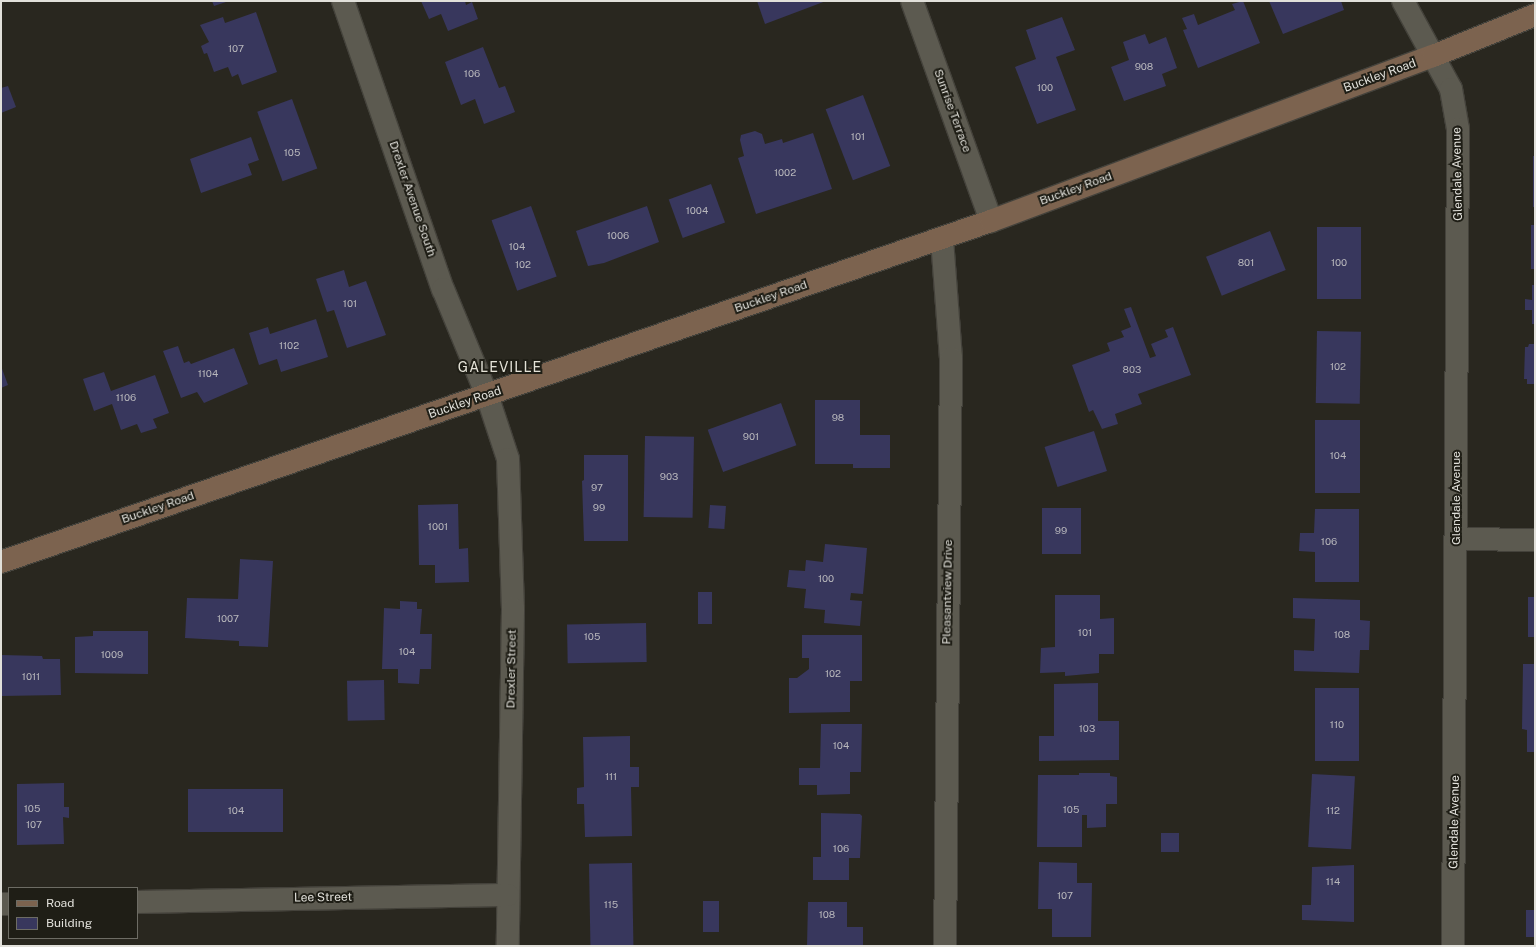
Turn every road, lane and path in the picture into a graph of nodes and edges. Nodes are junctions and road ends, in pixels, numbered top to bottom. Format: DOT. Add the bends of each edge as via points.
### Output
graph roads {
  1 [pos="343,1"];
  2 [pos="912,1"];
  3 [pos="1403,1"];
  4 [pos="1535,16"];
  5 [pos="1433,56"];
  6 [pos="991,221"];
  7 [pos="942,239"];
  8 [pos="487,395"];
  9 [pos="1457,539"];
  10 [pos="1535,540"];
  11 [pos="1,562"];
  12 [pos="508,895"];
  13 [pos="138,902"];
  14 [pos="508,946"];
  15 [pos="944,946"];
  16 [pos="1453,946"];
  1 -- 8 [label="street, Drexler Avenue South" via="443,289"];
  2 -- 6 [label="street, Sunrise Terrace"];
  3 -- 5 [label="street, Glendale Avenue"];
  4 -- 5 [label="street, Buckley Road"];
  5 -- 6 [label="street, Buckley Road"];
  5 -- 9 [label="street, Glendale Avenue" via="1451,89 1458,129"];
  6 -- 7 [label="street, Buckley Road"];
  7 -- 8 [label="street, Buckley Road"];
  7 -- 15 [label="street, Pleasantview Drive" via="951,358"];
  8 -- 11 [label="street, Buckley Road"];
  8 -- 12 [label="street, Drexler Street" via="508,459 514,609"];
  9 -- 10 [label="street"];
  9 -- 16 [label="street, Glendale Avenue"];
  12 -- 13 [label="street, Lee Street"];
  12 -- 14 [label="street, Drexler Street"];
}
